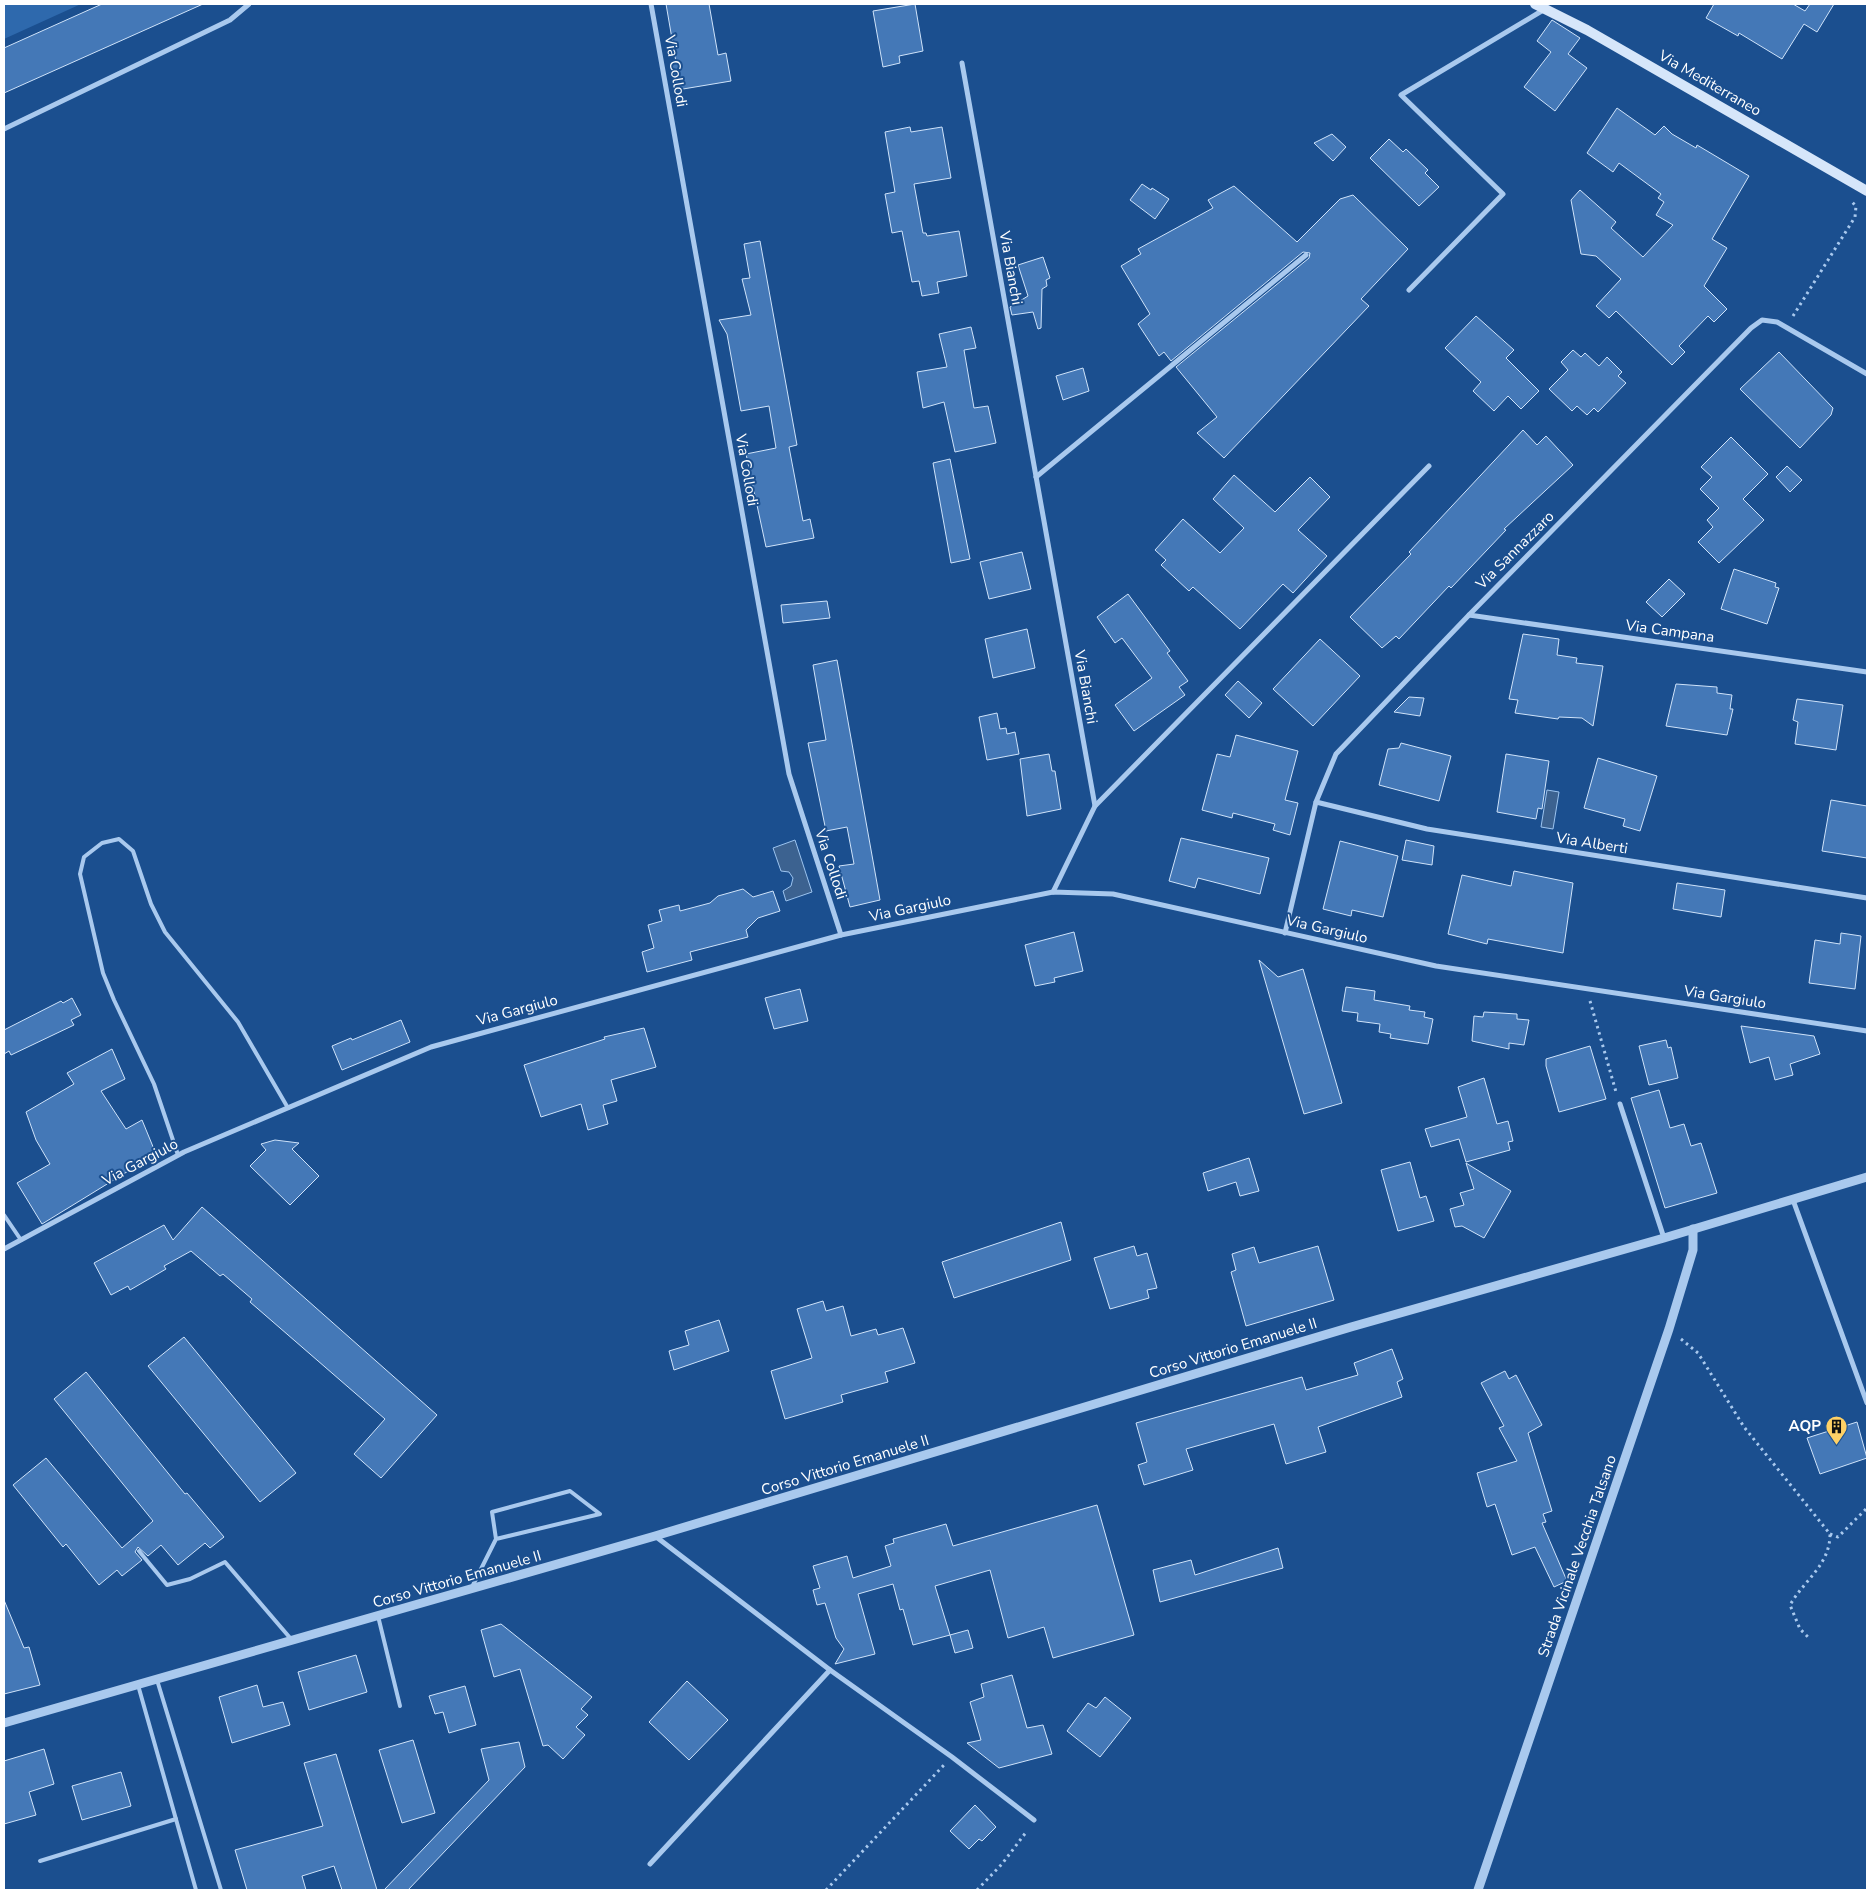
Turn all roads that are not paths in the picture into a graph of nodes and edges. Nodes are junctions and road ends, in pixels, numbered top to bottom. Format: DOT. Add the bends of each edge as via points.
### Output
graph roads {
  1 [pos="249,4"];
  2 [pos="651,4"];
  3 [pos="1540,6"];
  4 [pos="962,63"];
  5 [pos="4,129"];
  6 [pos="1867,191"];
  7 [pos="1306,255"];
  8 [pos="1409,290"];
  9 [pos="1867,374"];
  10 [pos="1429,466"];
  11 [pos="1036,477"];
  12 [pos="1469,615"];
  13 [pos="1867,672"];
  14 [pos="1316,802"];
  15 [pos="1095,806"];
  16 [pos="1053,892"];
  17 [pos="1867,898"];
  18 [pos="1285,933"];
  19 [pos="841,935"];
  20 [pos="1867,1031"];
  21 [pos="1620,1104"];
  22 [pos="288,1108"];
  23 [pos="178,1155"];
  24 [pos="1867,1177"];
  25 [pos="1793,1200"];
  26 [pos="4,1215"];
  27 [pos="1693,1229"];
  28 [pos="1664,1238"];
  29 [pos="21,1240"];
  30 [pos="4,1249"];
  31 [pos="1867,1403"];
  32 [pos="655,1536"];
  33 [pos="496,1539"];
  34 [pos="139,1551"];
  35 [pos="471,1589"];
  36 [pos="378,1616"];
  37 [pos="292,1641"];
  38 [pos="830,1670"];
  39 [pos="156,1680"];
  40 [pos="138,1685"];
  41 [pos="400,1706"];
  42 [pos="4,1724"];
  43 [pos="176,1819"];
  44 [pos="1034,1820"];
  45 [pos="40,1861"];
  46 [pos="650,1864"];
  47 [pos="196,1890"];
  48 [pos="221,1890"];
  49 [pos="1478,1890"];
  1 -- 5 [label="street" via="230,20"];
  2 -- 19 [label="street, Via Collodi" via="789,774"];
  3 -- 6 [label="main road, Via Mediterraneo"];
  3 -- 8 [label="street" via="1401,95 1503,194"];
  4 -- 11 [label="street, Via Bianchi"];
  7 -- 11 [label="street"];
  9 -- 12 [label="street, Via Sannazzaro" via="1777,322 1762,320"];
  10 -- 15 [label="street"];
  11 -- 15 [label="street, Via Bianchi"];
  12 -- 13 [label="street, Via Campana"];
  12 -- 14 [label="street, Via Sannazzaro" via="1336,754"];
  14 -- 17 [label="street, Via Alberti" via="1427,829"];
  14 -- 18 [label="street, Via Sannazzaro"];
  15 -- 16 [label="street"];
  16 -- 18 [label="street, Via Gargiulo" via="1113,894"];
  16 -- 19 [label="street, Via Gargiulo"];
  18 -- 20 [label="street, Via Gargiulo" via="1436,966"];
  19 -- 22 [label="street, Via Gargiulo" via="431,1047"];
  21 -- 28 [label="street"];
  22 -- 23 [label="street, Via Gargiulo"];
  22 -- 23 [label="lane" via="238,1022 166,932 151,904 133,850 119,839 102,843 84,856 80,874 103,972 154,1084"];
  23 -- 29 [label="street, Via Gargiulo"];
  24 -- 25 [label="street, Corso Vittorio Emanuele II"];
  25 -- 27 [label="street, Corso Vittorio Emanuele II"];
  25 -- 31 [label="street"];
  26 -- 29 [label="lane"];
  27 -- 28 [label="street, Corso Vittorio Emanuele II"];
  27 -- 49 [label="street, Strada Vicinale Vecchia Talsano" via="1693,1250 1669,1329"];
  28 -- 32 [label="street, Corso Vittorio Emanuele II" via="1351,1327"];
  29 -- 30 [label="street, Via Gargiulo"];
  32 -- 35 [label="street, Corso Vittorio Emanuele II"];
  32 -- 38 [label="street"];
  33 -- 33 [label="lane" via="572,1521 600,1514 570,1490 492,1512"];
  33 -- 35 [label="lane"];
  34 -- 37 [label="lane" via="167,1585 190,1579 225,1562"];
  35 -- 36 [label="street, Corso Vittorio Emanuele II"];
  36 -- 37 [label="street, Corso Vittorio Emanuele II"];
  36 -- 41 [label="lane"];
  37 -- 39 [label="street, Corso Vittorio Emanuele II"];
  38 -- 44 [label="street"];
  38 -- 46 [label="street"];
  39 -- 40 [label="street, Corso Vittorio Emanuele II"];
  39 -- 48 [label="lane"];
  40 -- 42 [label="street, Corso Vittorio Emanuele II"];
  40 -- 43 [label="lane"];
  43 -- 45 [label="lane"];
  43 -- 47 [label="lane"];
}
